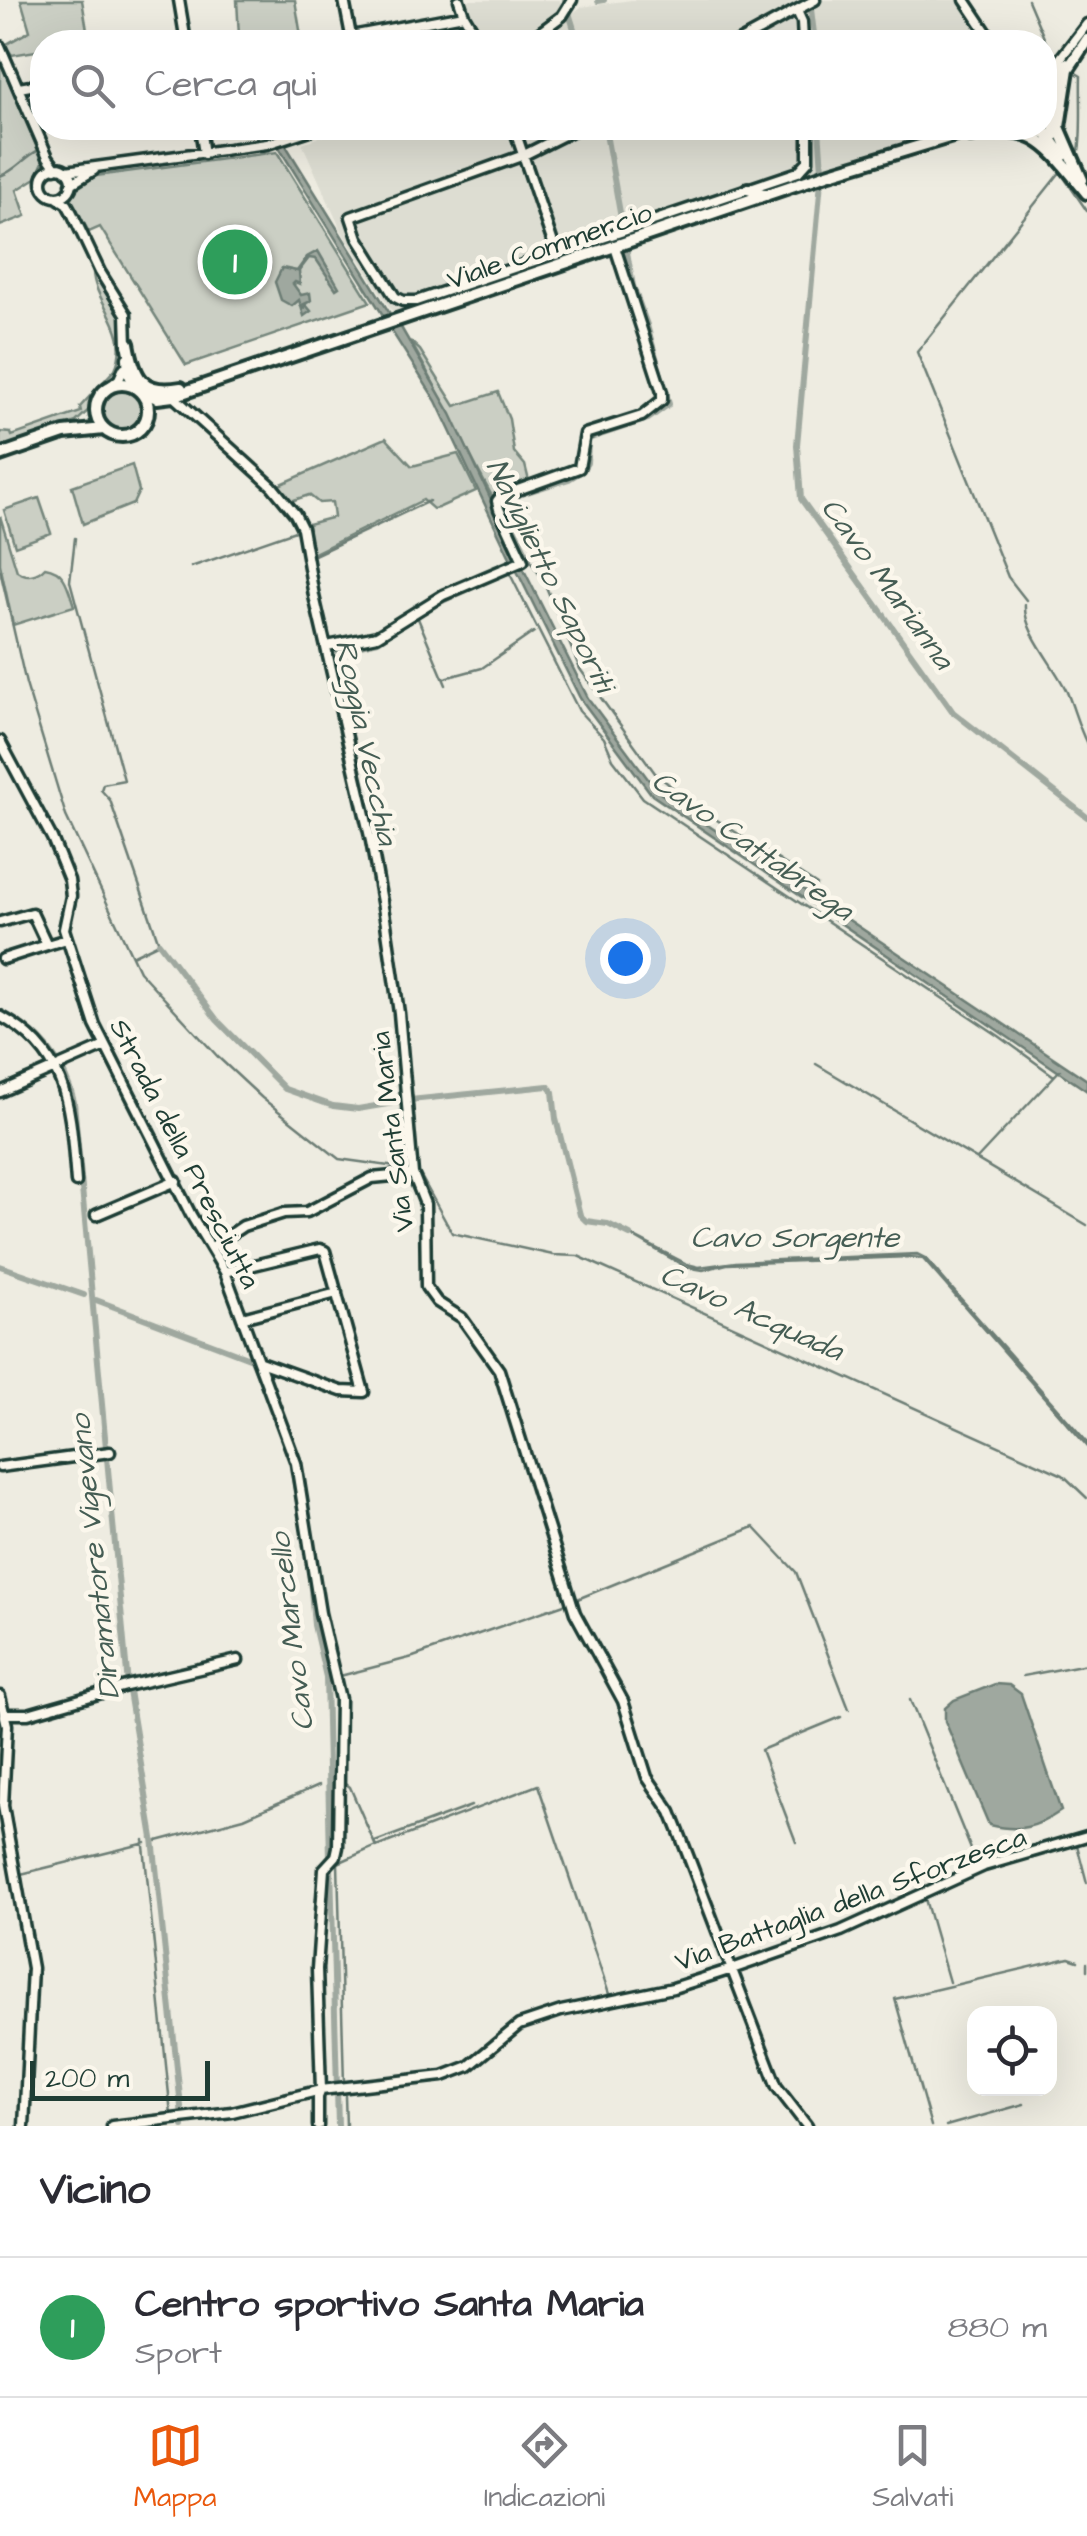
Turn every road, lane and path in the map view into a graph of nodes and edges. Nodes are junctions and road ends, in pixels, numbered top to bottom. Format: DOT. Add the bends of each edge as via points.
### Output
graph roads {
  1 [pos="179,0"];
  2 [pos="344,0"];
  3 [pos="459,0"];
  4 [pos="965,0"];
  5 [pos="572,1"];
  6 [pos="812,2"];
  7 [pos="797,11"];
  8 [pos="464,16"];
  9 [pos="1087,24"];
  10 [pos="184,30"];
  11 [pos="350,30"];
  12 [pos="385,30"];
  13 [pos="473,30"];
  14 [pos="543,30"];
  15 [pos="761,30"];
  16 [pos="802,30"];
  17 [pos="985,30"];
  18 [pos="1087,36"];
  19 [pos="0,46"];
  20 [pos="1075,50"];
  21 [pos="1057,61"];
  22 [pos="1057,78"];
  23 [pos="1057,78"];
  24 [pos="30,86"];
  25 [pos="19,88"];
  26 [pos="30,114"];
  27 [pos="1057,139"];
  28 [pos="41,140"];
  29 [pos="202,140"];
  30 [pos="279,140"];
  31 [pos="518,140"];
  32 [pos="554,140"];
  33 [pos="808,140"];
  34 [pos="928,140"];
  35 [pos="937,140"];
  36 [pos="950,140"];
  37 [pos="1035,140"];
  38 [pos="1052,140"];
  39 [pos="900,151"];
  40 [pos="204,154"];
  41 [pos="524,155"];
  42 [pos="1068,163"];
  43 [pos="98,168"];
  44 [pos="57,169"];
  45 [pos="71,186"];
  46 [pos="748,189"];
  47 [pos="1087,192"];
  48 [pos="767,196"];
  49 [pos="56,197"];
  50 [pos="72,213"];
  51 [pos="622,240"];
  52 [pos="557,255"];
  53 [pos="460,286"];
  54 [pos="448,303"];
  55 [pos="128,346"];
  56 [pos="235,375"];
  57 [pos="108,387"];
  58 [pos="139,390"];
  59 [pos="174,396"];
  60 [pos="96,408"];
  61 [pos="148,418"];
  62 [pos="104,429"];
  63 [pos="64,433"];
  64 [pos="0,455"];
  65 [pos="328,650"];
  66 [pos="0,741"];
  67 [pos="0,922"];
  68 [pos="67,939"];
  69 [pos="48,944"];
  70 [pos="3,959"];
  71 [pos="0,1016"];
  72 [pos="106,1046"];
  73 [pos="60,1067"];
  74 [pos="0,1092"];
  75 [pos="414,1174"];
  76 [pos="76,1182"];
  77 [pos="176,1182"];
  78 [pos="96,1215"];
  79 [pos="212,1247"];
  80 [pos="225,1272"];
  81 [pos="337,1293"];
  82 [pos="242,1318"];
  83 [pos="259,1362"];
  84 [pos="105,1452"];
  85 [pos="0,1467"];
  86 [pos="238,1660"];
  87 [pos="0,1696"];
  88 [pos="6,1714"];
  89 [pos="1,1790"];
  90 [pos="1087,1836"];
  91 [pos="732,1969"];
  92 [pos="321,2090"];
  93 [pos="24,2126"];
  94 [pos="112,2126"];
  95 [pos="318,2126"];
  96 [pos="807,2126"];
  1 -- 10 [label="street"];
  2 -- 11 [label="street"];
  3 -- 8 [label="street"];
  4 -- 17 [label="street"];
  5 -- 14 [label="street"];
  6 -- 7 [label="street"];
  7 -- 15 [label="street"];
  7 -- 16 [label="street"];
  8 -- 12 [label="street"];
  8 -- 13 [label="street"];
  9 -- 21 [label="street"];
  18 -- 20 [label="main road"];
  18 -- 47 [label="main road" via="1068,70 1059,127"];
  19 -- 25 [label="street"];
  20 -- 22 [label="main road"];
  20 -- 23 [label="main road"];
  24 -- 25 [label="street"];
  25 -- 26 [label="street"];
  27 -- 42 [label="main road"];
  28 -- 44 [label="street"];
  29 -- 40 [label="street"];
  30 -- 40 [label="street"];
  31 -- 41 [label="street"];
  32 -- 41 [label="street"];
  33 -- 46 [label="street" via="804,168"];
  34 -- 39 [label="street"];
  35 -- 39 [label="main road, Viale Commercio"];
  36 -- 39 [label="main road"];
  37 -- 47 [label="main road"];
  38 -- 42 [label="main road"];
  39 -- 48 [label="main road, Viale Commercio"];
  40 -- 43 [label="street"];
  41 -- 52 [label="street"];
  41 -- 53 [label="street" via="351,217 395,297 416,301"];
  42 -- 47 [label="main road"];
  43 -- 44 [label="street"];
  43 -- 45 [label="street"];
  44 -- 45 [label="street"];
  44 -- 49 [label="street" via="43,177 43,187"];
  45 -- 49 [label="street"];
  45 -- 50 [label="street"];
  46 -- 48 [label="main road"];
  46 -- 51 [label="street"];
  48 -- 51 [label="main road, Viale Commercio"];
  49 -- 50 [label="street"];
  50 -- 55 [label="street" via="126,314"];
  51 -- 52 [label="street"];
  51 -- 54 [label="main road, Viale Commercio"];
  51 -- 65 [label="street" via="662,400 642,416 586,434 579,468 501,496 499,510 519,563 443,595 377,636"];
  52 -- 53 [label="street"];
  53 -- 54 [label="main road"];
  54 -- 56 [label="main road, Viale Commercio"];
  55 -- 56 [label="main road" via="133,369 149,387 175,389"];
  55 -- 57 [label="street" via="123,374"];
  55 -- 58 [label="street" via="128,374"];
  56 -- 59 [label="main road, Viale Commercio"];
  57 -- 58 [label="main road, Viale Commercio" via="122,383"];
  57 -- 60 [label="main road, Viale Commercio"];
  58 -- 59 [label="main road, Viale Commercio"];
  58 -- 61 [label="main road"];
  59 -- 61 [label="main road, Viale Commercio"];
  59 -- 65 [label="street, Via Santa Maria" via="285,500 302,528"];
  60 -- 62 [label="main road"];
  60 -- 63 [label="main road, Viale Commercio"];
  61 -- 62 [label="main road, Viale Commercio" via="127,436"];
  62 -- 63 [label="main road, Viale Commercio"];
  63 -- 64 [label="main road, Viale Commercio"];
  65 -- 75 [label="street, Via Santa Maria" via="386,924"];
  66 -- 68 [label="street, Strada della Presciutta" via="69,880"];
  67 -- 69 [label="street" via="32,912"];
  68 -- 69 [label="street"];
  68 -- 72 [label="street, Strada della Presciutta"];
  69 -- 70 [label="street"];
  71 -- 73 [label="street"];
  72 -- 73 [label="street"];
  72 -- 77 [label="street, Strada della Presciutta"];
  73 -- 74 [label="street"];
  73 -- 76 [label="street"];
  75 -- 79 [label="street" via="372,1178 308,1212 244,1226"];
  75 -- 91 [label="street, Via Santa Maria" via="425,1204 426,1286 462,1318 500,1370 575,1614 623,1700 647,1778 675,1822"];
  77 -- 78 [label="street"];
  77 -- 79 [label="street, Strada della Presciutta"];
  79 -- 80 [label="street, Strada della Presciutta"];
  80 -- 81 [label="street" via="320,1249"];
  80 -- 82 [label="street, Strada della Presciutta"];
  81 -- 82 [label="street"];
  81 -- 83 [label="street" via="364,1392 340,1391"];
  82 -- 83 [label="street, Strada della Presciutta"];
  83 -- 92 [label="street, Strada della Presciutta" via="296,1463 340,1698 338,1848 324,1870 317,1969"];
  84 -- 85 [label="street"];
  86 -- 88 [label="street"];
  87 -- 88 [label="street"];
  88 -- 89 [label="street"];
  89 -- 93 [label="street" via="32,1968"];
  90 -- 91 [label="street, Via Battaglia della Sforzesca" via="984,1866 841,1931"];
  91 -- 92 [label="street, Via Battaglia della Sforzesca" via="519,2024 468,2066 443,2076"];
  91 -- 96 [label="street, Via Santa Maria" via="776,2087"];
  92 -- 94 [label="street, Via Battaglia della Sforzesca" via="232,2112"];
  92 -- 95 [label="street, Strada della Presciutta"];
}
